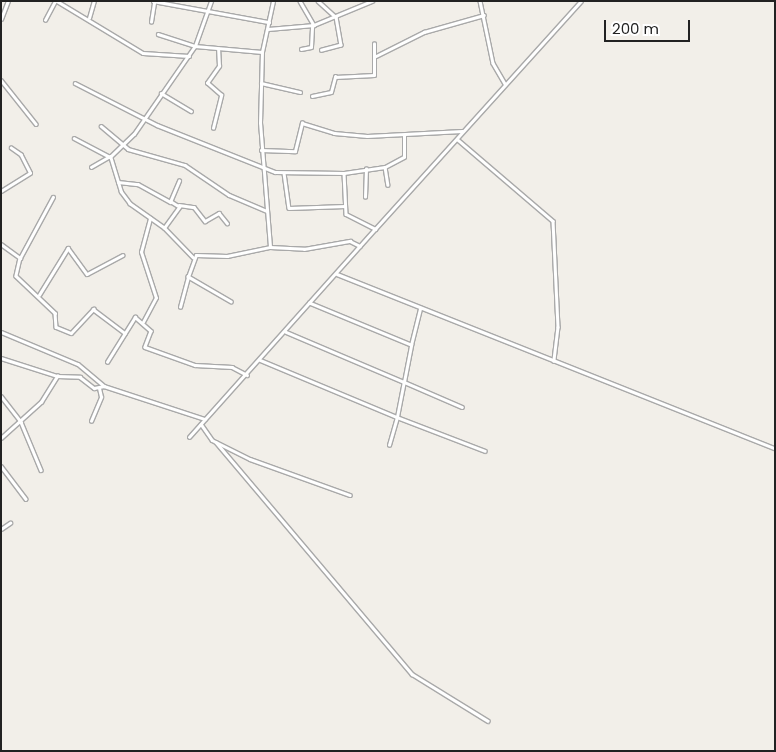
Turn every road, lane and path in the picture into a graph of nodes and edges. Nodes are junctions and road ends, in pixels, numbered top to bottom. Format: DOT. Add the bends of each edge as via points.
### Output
graph roads {
  1 [pos="8,1"];
  2 [pos="56,1"];
  3 [pos="94,1"];
  4 [pos="211,1"];
  5 [pos="273,1"];
  6 [pos="300,1"];
  7 [pos="318,1"];
  8 [pos="372,1"];
  9 [pos="480,1"];
  10 [pos="581,1"];
  11 [pos="154,2"];
  12 [pos="207,12"];
  13 [pos="484,15"];
  14 [pos="336,17"];
  15 [pos="89,18"];
  16 [pos="1,20"];
  17 [pos="45,20"];
  18 [pos="151,22"];
  19 [pos="269,22"];
  20 [pos="313,25"];
  21 [pos="268,29"];
  22 [pos="158,34"];
  23 [pos="374,44"];
  24 [pos="195,46"];
  25 [pos="218,49"];
  26 [pos="301,49"];
  27 [pos="322,50"];
  28 [pos="262,52"];
  29 [pos="189,56"];
  30 [pos="376,56"];
  31 [pos="1,80"];
  32 [pos="75,83"];
  33 [pos="261,83"];
  34 [pos="505,84"];
  35 [pos="300,92"];
  36 [pos="161,93"];
  37 [pos="312,96"];
  38 [pos="191,111"];
  39 [pos="144,119"];
  40 [pos="36,124"];
  41 [pos="101,126"];
  42 [pos="213,128"];
  43 [pos="464,130"];
  44 [pos="404,136"];
  45 [pos="74,138"];
  46 [pos="457,139"];
  47 [pos="124,145"];
  48 [pos="11,148"];
  49 [pos="261,150"];
  50 [pos="109,157"];
  51 [pos="91,167"];
  52 [pos="384,167"];
  53 [pos="267,170"];
  54 [pos="366,170"];
  55 [pos="344,172"];
  56 [pos="284,173"];
  57 [pos="179,181"];
  58 [pos="118,182"];
  59 [pos="388,185"];
  60 [pos="1,192"];
  61 [pos="53,197"];
  62 [pos="364,197"];
  63 [pos="171,202"];
  64 [pos="180,205"];
  65 [pos="345,206"];
  66 [pos="267,211"];
  67 [pos="150,218"];
  68 [pos="227,223"];
  69 [pos="164,228"];
  70 [pos="375,229"];
  71 [pos="1,244"];
  72 [pos="360,246"];
  73 [pos="270,247"];
  74 [pos="122,255"];
  75 [pos="20,258"];
  76 [pos="193,258"];
  77 [pos="337,274"];
  78 [pos="188,277"];
  79 [pos="39,295"];
  80 [pos="231,302"];
  81 [pos="310,303"];
  82 [pos="180,307"];
  83 [pos="420,308"];
  84 [pos="143,322"];
  85 [pos="1,332"];
  86 [pos="286,332"];
  87 [pos="125,333"];
  88 [pos="411,345"];
  89 [pos="1,358"];
  90 [pos="260,360"];
  91 [pos="554,361"];
  92 [pos="107,362"];
  93 [pos="247,374"];
  94 [pos="57,376"];
  95 [pos="404,382"];
  96 [pos="104,386"];
  97 [pos="98,388"];
  98 [pos="1,396"];
  99 [pos="462,408"];
  100 [pos="397,417"];
  101 [pos="206,420"];
  102 [pos="91,421"];
  103 [pos="21,422"];
  104 [pos="201,424"];
  105 [pos="189,437"];
  106 [pos="1,438"];
  107 [pos="216,442"];
  108 [pos="389,445"];
  109 [pos="775,448"];
  110 [pos="485,451"];
  111 [pos="1,466"];
  112 [pos="41,470"];
  113 [pos="350,495"];
  114 [pos="26,499"];
  115 [pos="10,523"];
  116 [pos="1,529"];
  117 [pos="488,721"];
  1 -- 16 [label="street"];
  2 -- 15 [label="street"];
  2 -- 17 [label="street"];
  3 -- 15 [label="street"];
  4 -- 12 [label="street"];
  5 -- 19 [label="street"];
  6 -- 20 [label="street"];
  7 -- 14 [label="street"];
  8 -- 14 [label="street"];
  9 -- 13 [label="street"];
  10 -- 34 [label="street"];
  11 -- 12 [label="street"];
  11 -- 18 [label="street"];
  12 -- 19 [label="street"];
  12 -- 24 [label="street"];
  13 -- 30 [label="street" via="424,32"];
  13 -- 34 [label="street" via="493,63"];
  14 -- 20 [label="street"];
  14 -- 27 [label="street" via="341,46"];
  15 -- 29 [label="street" via="143,53"];
  19 -- 21 [label="street"];
  20 -- 21 [label="street"];
  20 -- 26 [label="street" via="311,47"];
  21 -- 28 [label="street"];
  22 -- 24 [label="street"];
  23 -- 30 [label="street"];
  24 -- 25 [label="street"];
  24 -- 29 [label="street"];
  25 -- 28 [label="street"];
  25 -- 42 [label="street" via="219,66 207,83 221,95"];
  28 -- 33 [label="street"];
  29 -- 36 [label="street"];
  30 -- 37 [label="street" via="374,75 334,77 332,92"];
  31 -- 40 [label="street"];
  32 -- 39 [label="street"];
  33 -- 35 [label="street"];
  33 -- 49 [label="street"];
  34 -- 43 [label="street"];
  36 -- 38 [label="street"];
  36 -- 39 [label="street"];
  39 -- 47 [label="street"];
  39 -- 53 [label="street"];
  41 -- 47 [label="street"];
  43 -- 44 [label="street"];
  43 -- 46 [label="street"];
  44 -- 49 [label="street" via="334,133 302,123 295,150"];
  44 -- 52 [label="street" via="404,157"];
  45 -- 50 [label="street"];
  46 -- 70 [label="street"];
  46 -- 91 [label="street" via="553,221 558,327"];
  47 -- 50 [label="street"];
  47 -- 66 [label="street" via="161,162 185,165 229,195"];
  48 -- 60 [label="street" via="22,155 30,172"];
  49 -- 53 [label="street"];
  50 -- 51 [label="street"];
  50 -- 58 [label="street"];
  52 -- 54 [label="street"];
  52 -- 59 [label="street"];
  53 -- 56 [label="street"];
  53 -- 66 [label="street"];
  54 -- 55 [label="street"];
  54 -- 62 [label="street"];
  55 -- 56 [label="street"];
  55 -- 65 [label="street"];
  56 -- 65 [label="street" via="289,208"];
  57 -- 63 [label="street"];
  58 -- 63 [label="street" via="138,184"];
  58 -- 67 [label="street" via="130,204"];
  61 -- 75 [label="street"];
  63 -- 64 [label="street"];
  64 -- 68 [label="street" via="194,207 205,221 219,213"];
  64 -- 69 [label="street"];
  65 -- 70 [label="street" via="349,218"];
  66 -- 73 [label="street"];
  67 -- 69 [label="street"];
  67 -- 84 [label="street" via="141,252 156,298"];
  69 -- 76 [label="street"];
  70 -- 72 [label="street"];
  71 -- 75 [label="street"];
  72 -- 73 [label="street" via="350,241 304,250"];
  72 -- 77 [label="street"];
  73 -- 76 [label="street"];
  74 -- 79 [label="street" via="88,274 68,248"];
  75 -- 79 [label="street" via="16,276"];
  76 -- 78 [label="street"];
  77 -- 81 [label="street"];
  77 -- 83 [label="street"];
  78 -- 80 [label="street"];
  78 -- 82 [label="street"];
  79 -- 87 [label="street" via="56,316 56,328 67,333 93,309"];
  81 -- 86 [label="street"];
  81 -- 88 [label="street"];
  83 -- 88 [label="street"];
  83 -- 91 [label="street"];
  84 -- 87 [label="street" via="135,317"];
  84 -- 93 [label="street" via="150,331 145,347 195,365 232,367"];
  85 -- 96 [label="street" via="78,364"];
  86 -- 90 [label="street"];
  86 -- 95 [label="street"];
  87 -- 92 [label="street"];
  88 -- 95 [label="street"];
  89 -- 94 [label="street"];
  90 -- 93 [label="street"];
  90 -- 100 [label="street"];
  91 -- 109 [label="street"];
  93 -- 101 [label="street"];
  94 -- 97 [label="street" via="80,377"];
  94 -- 103 [label="street"];
  95 -- 99 [label="street"];
  95 -- 100 [label="street"];
  96 -- 97 [label="street"];
  96 -- 101 [label="street"];
  97 -- 102 [label="street" via="101,397"];
  98 -- 103 [label="street"];
  100 -- 108 [label="street"];
  100 -- 110 [label="street"];
  101 -- 104 [label="street"];
  103 -- 106 [label="street"];
  103 -- 112 [label="street"];
  104 -- 105 [label="street"];
  104 -- 107 [label="street"];
  107 -- 113 [label="street" via="294,477"];
  107 -- 117 [label="street" via="412,674"];
  111 -- 114 [label="street"];
  115 -- 116 [label="street"];
}
